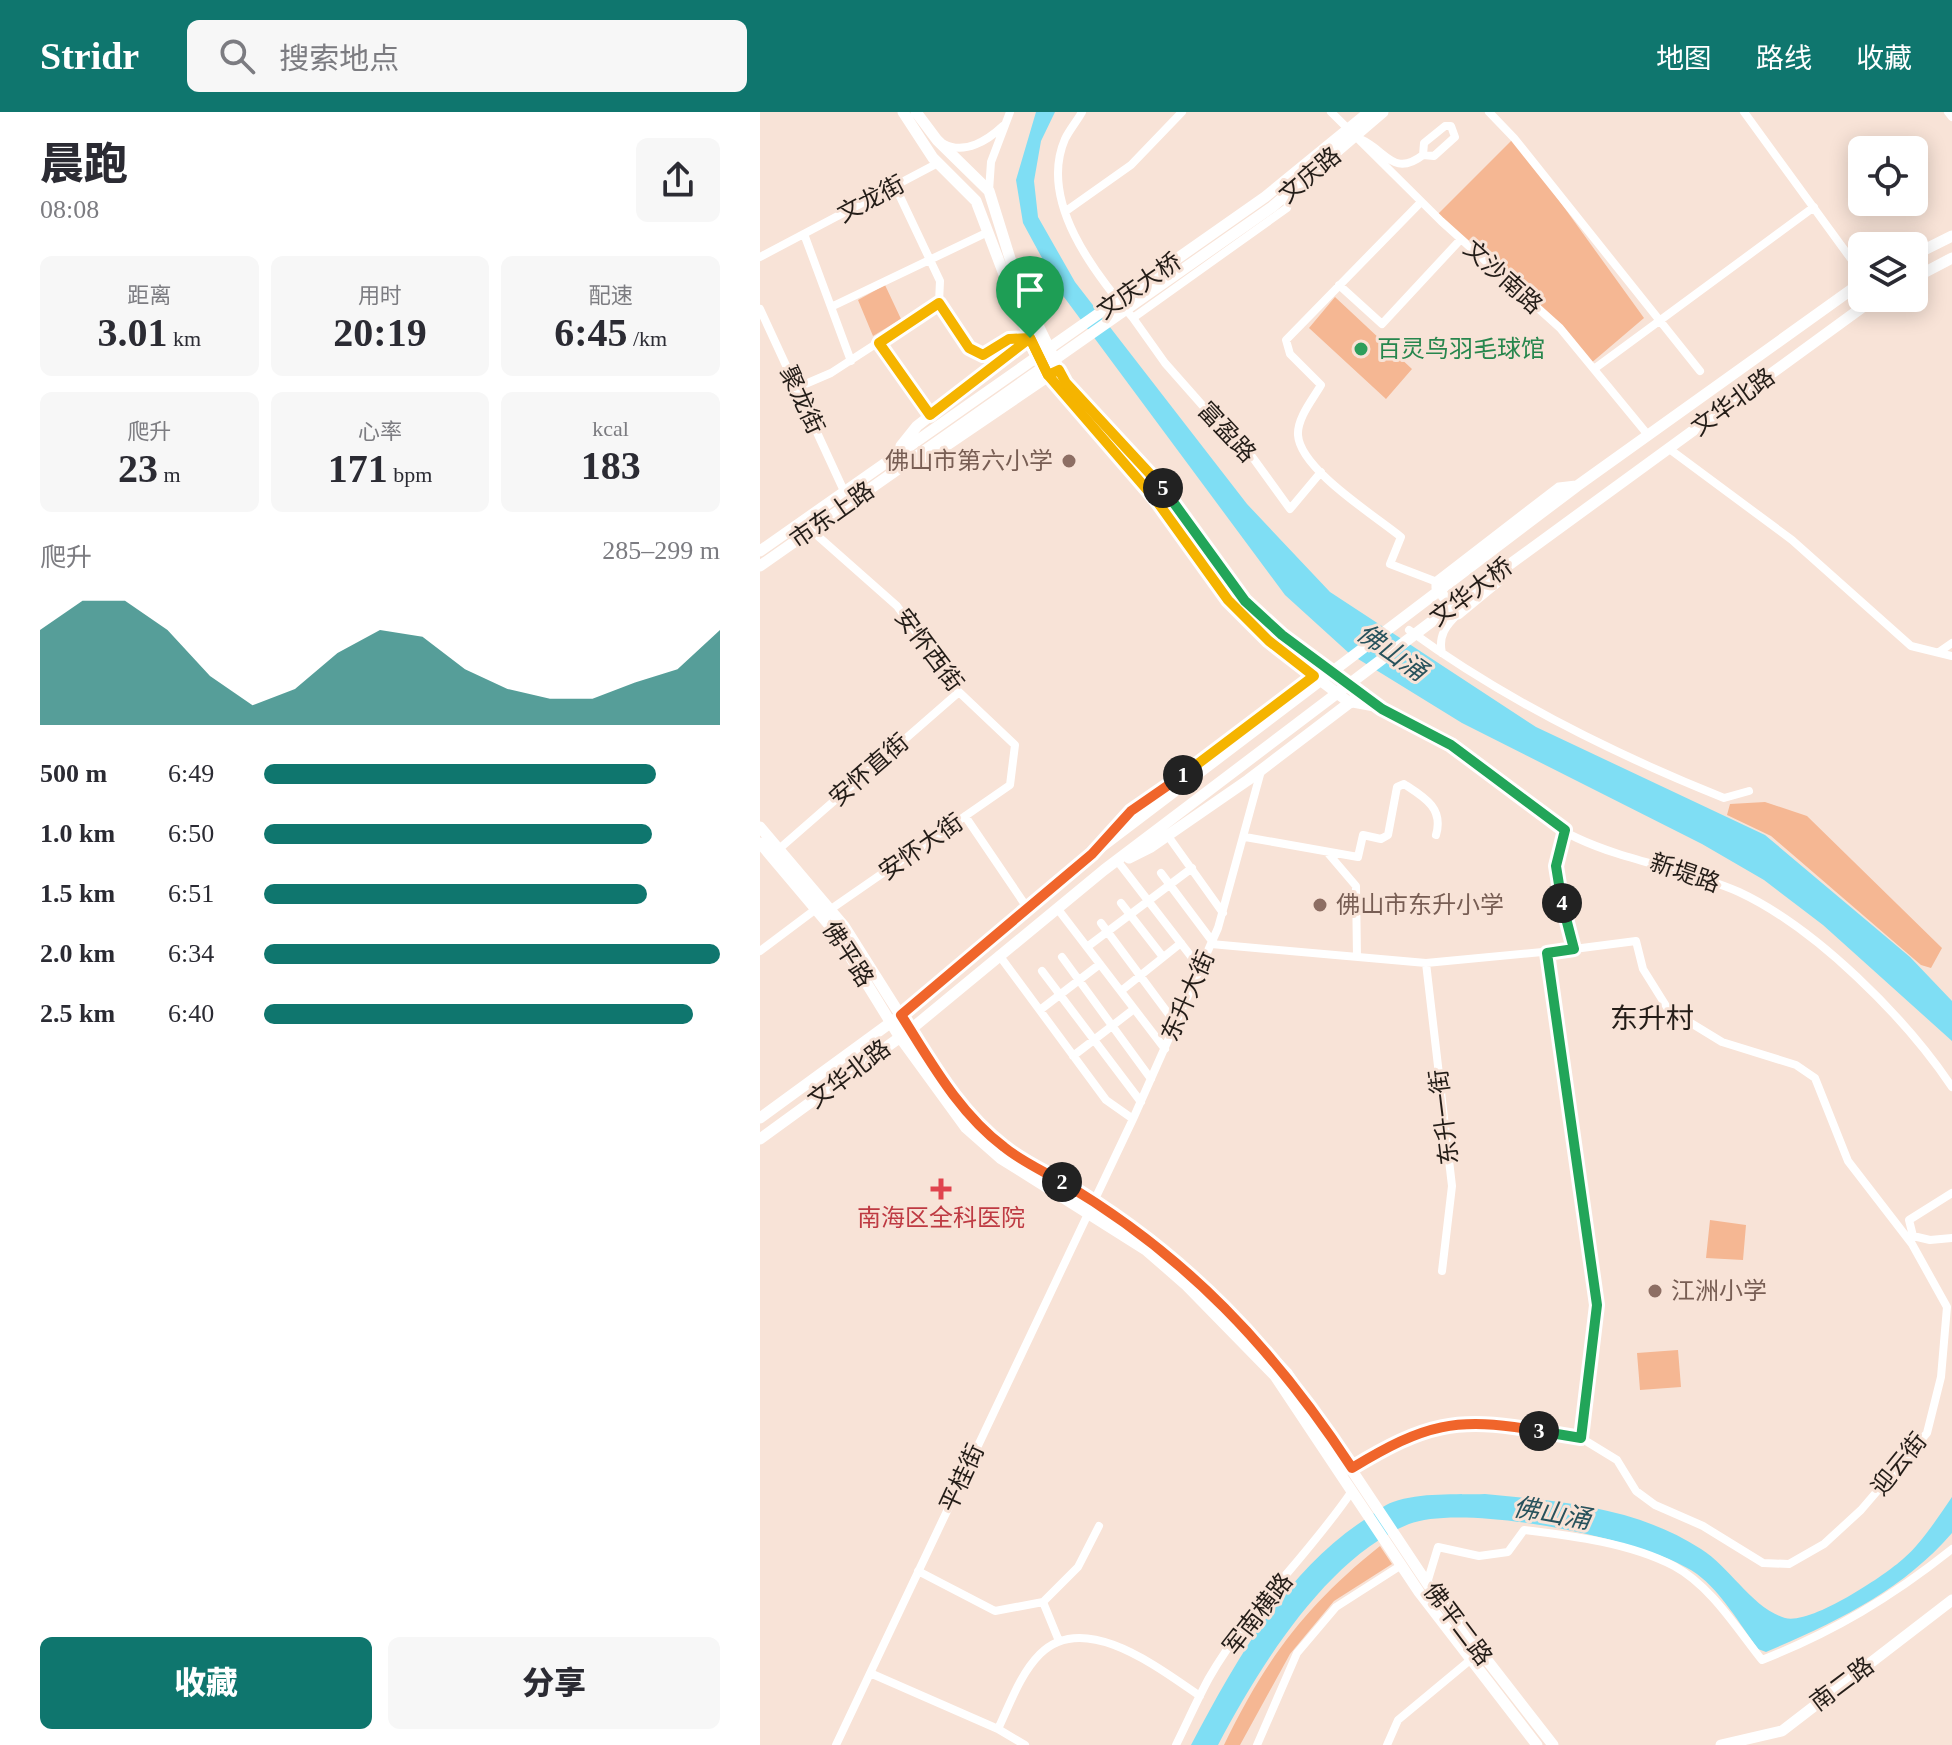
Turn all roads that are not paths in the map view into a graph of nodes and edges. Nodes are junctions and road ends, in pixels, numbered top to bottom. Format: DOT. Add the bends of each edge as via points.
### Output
graph roads {
  1 [pos="903,112"];
  2 [pos="916,112"];
  3 [pos="1010,112"];
  4 [pos="1082,112"];
  5 [pos="1182,112"];
  6 [pos="1331,112"];
  7 [pos="1369,112"];
  8 [pos="1383,112"];
  9 [pos="1489,112"];
  10 [pos="1744,112"];
  11 [pos="1006,122"];
  12 [pos="1352,133"];
  13 [pos="937,140"];
  14 [pos="951,154"];
  15 [pos="1423,155"];
  16 [pos="938,163"];
  17 [pos="895,186"];
  18 [pos="989,191"];
  19 [pos="1290,192"];
  20 [pos="1265,197"];
  21 [pos="976,201"];
  22 [pos="1421,202"];
  23 [pos="1272,207"];
  24 [pos="1814,207"];
  25 [pos="1066,211"];
  26 [pos="988,232"];
  27 [pos="804,234"];
  28 [pos="1952,236"];
  29 [pos="1461,239"];
  30 [pos="1928,248"];
  31 [pos="1848,254"];
  32 [pos="760,257"];
  33 [pos="929,258"];
  34 [pos="1952,258"];
  35 [pos="1928,271"];
  36 [pos="1339,285"];
  37 [pos="1848,292"];
  38 [pos="939,303"];
  39 [pos="831,307"];
  40 [pos="760,309"];
  41 [pos="1856,312"];
  42 [pos="1133,318"];
  43 [pos="1660,321"];
  44 [pos="1035,335"];
  45 [pos="879,343"];
  46 [pos="851,361"];
  47 [pos="1594,369"];
  48 [pos="1700,371"];
  49 [pos="1054,372"];
  50 [pos="796,388"];
  51 [pos="930,415"];
  52 [pos="1648,435"];
  53 [pos="1668,448"];
  54 [pos="893,456"];
  55 [pos="904,464"];
  56 [pos="1321,472"];
  57 [pos="1577,486"];
  58 [pos="844,491"];
  59 [pos="1590,505"];
  60 [pos="811,530"];
  61 [pos="760,551"];
  62 [pos="760,566"];
  63 [pos="1437,582"];
  64 [pos="1458,614"];
  65 [pos="1409,630"];
  66 [pos="1952,643"];
  67 [pos="1939,652"];
  68 [pos="1442,654"];
  69 [pos="1952,656"];
  70 [pos="1319,672"];
  71 [pos="959,692"];
  72 [pos="1361,694"];
  73 [pos="1350,703"];
  74 [pos="1382,709"];
  75 [pos="1261,771"];
  76 [pos="1010,785"];
  77 [pos="1749,791"];
  78 [pos="965,816"];
  79 [pos="760,827"];
  80 [pos="1565,830"];
  81 [pos="1165,831"];
  82 [pos="1436,835"];
  83 [pos="1245,837"];
  84 [pos="760,843"];
  85 [pos="779,849"];
  86 [pos="1327,851"];
  87 [pos="1092,854"];
  88 [pos="1119,863"];
  89 [pos="1192,868"];
  90 [pos="1104,870"];
  91 [pos="1161,873"];
  92 [pos="1170,885"];
  93 [pos="1148,901"];
  94 [pos="1121,903"];
  95 [pos="1057,908"];
  96 [pos="816,909"];
  97 [pos="831,909"];
  98 [pos="1028,909"];
  99 [pos="1130,914"];
  100 [pos="1223,914"];
  101 [pos="1101,923"];
  102 [pos="1107,932"];
  103 [pos="1181,943"];
  104 [pos="1212,943"];
  105 [pos="1087,947"];
  106 [pos="1574,949"];
  107 [pos="760,951"];
  108 [pos="1547,953"];
  109 [pos="999,955"];
  110 [pos="1062,957"];
  111 [pos="1163,957"];
  112 [pos="1357,957"];
  113 [pos="1426,963"];
  114 [pos="1100,964"];
  115 [pos="1200,968"];
  116 [pos="1042,971"];
  117 [pos="1140,975"];
  118 [pos="1079,980"];
  119 [pos="1121,991"];
  120 [pos="1059,995"];
  121 [pos="1134,1009"];
  122 [pos="1040,1010"];
  123 [pos="896,1018"];
  124 [pos="1176,1024"];
  125 [pos="1112,1026"];
  126 [pos="905,1033"];
  127 [pos="1094,1040"];
  128 [pos="1165,1049"];
  129 [pos="1073,1056"];
  130 [pos="1151,1079"];
  131 [pos="1952,1087"];
  132 [pos="1141,1102"];
  133 [pos="760,1118"];
  134 [pos="1133,1119"];
  135 [pos="760,1139"];
  136 [pos="1952,1193"];
  137 [pos="1090,1205"];
  138 [pos="1952,1238"];
  139 [pos="1442,1271"];
  140 [pos="1581,1438"];
  141 [pos="1352,1468"];
  142 [pos="1352,1491"];
  143 [pos="1371,1497"];
  144 [pos="1099,1526"];
  145 [pos="1393,1543"];
  146 [pos="1952,1549"];
  147 [pos="1400,1566"];
  148 [pos="918,1571"];
  149 [pos="1427,1583"];
  150 [pos="1952,1600"];
  151 [pos="1043,1602"];
  152 [pos="1059,1641"];
  153 [pos="1469,1661"];
  154 [pos="870,1673"];
  155 [pos="1200,1696"];
  156 [pos="998,1729"];
  157 [pos="836,1745"];
  158 [pos="1025,1745"];
  159 [pos="1176,1745"];
  160 [pos="1257,1745"];
  161 [pos="1387,1745"];
  162 [pos="1537,1745"];
  163 [pos="1553,1745"];
  164 [pos="1721,1745"];
  1 -- 16 [label="main road, 新堤路"];
  2 -- 13 [label="main road"];
  3 -- 11 [label="street, 新堤路"];
  4 -- 25 [label="street, 富盈路" via="1065,139 1059,164"];
  5 -- 25 [label="street" via="1131,165"];
  6 -- 12 [label="street"];
  7 -- 12 [label="main road, 文庆路"];
  8 -- 12 [label="main road, 文庆路"];
  9 -- 43 [label="street"];
  10 -- 24 [label="street"];
  11 -- 13 [label="street" via="969,147 952,148"];
  11 -- 18 [label="street, 新堤路" via="991,162"];
  12 -- 15 [label="street" via="1393,163 1413,163"];
  12 -- 19 [label="main road, 文庆路"];
  12 -- 20 [label="main road, 文庆路"];
  12 -- 22 [label="street, 文沙南路"];
  13 -- 14 [label="main road"];
  14 -- 16 [label="main road"];
  14 -- 18 [label="main road"];
  16 -- 17 [label="street, 文龙街"];
  16 -- 21 [label="main road, 新堤路"];
  17 -- 27 [label="street, 文龙街"];
  17 -- 33 [label="street"];
  18 -- 21 [label="main road"];
  18 -- 44 [label="main road, 新堤路"];
  19 -- 23 [label="main road, 文庆路"];
  19 -- 42 [label="street" via="1287,208"];
  20 -- 54 [label="main road, 文庆大桥"];
  21 -- 26 [label="main road, 新堤路"];
  22 -- 29 [label="street, 文沙南路"];
  22 -- 36 [label="street"];
  23 -- 55 [label="main road, 文庆大桥"];
  24 -- 31 [label="street"];
  24 -- 43 [label="street"];
  25 -- 42 [label="street, 富盈路" via="1103,283"];
  26 -- 33 [label="street"];
  26 -- 44 [label="main road, 新堤路"];
  27 -- 32 [label="street, 文龙街"];
  27 -- 39 [label="street"];
  28 -- 30 [label="main road"];
  29 -- 36 [label="street" via="1382,324"];
  29 -- 47 [label="street, 文沙南路" via="1560,328"];
  33 -- 38 [label="street" via="940,281"];
  33 -- 39 [label="street"];
  34 -- 35 [label="main road"];
  36 -- 56 [label="street" via="1286,340 1290,354 1321,385 1299,423 1298,436 1308,462"];
  37 -- 52 [label="main road, 文华北路"];
  38 -- 44 [label="street" via="969,348 983,355 1009,339"];
  38 -- 45 [label="street"];
  39 -- 46 [label="street"];
  40 -- 50 [label="street, 聚龙街"];
  41 -- 53 [label="main road, 文华北路"];
  42 -- 56 [label="street, 富盈路" via="1218,423 1240,440 1290,509"];
  43 -- 47 [label="street"];
  43 -- 48 [label="street"];
  44 -- 49 [label="main road, 新堤路"];
  44 -- 51 [label="main road"];
  45 -- 46 [label="street"];
  45 -- 51 [label="street"];
  46 -- 50 [label="street"];
  47 -- 52 [label="street, 文沙南路"];
  49 -- 55 [label="main road" via="934,454"];
  49 -- 70 [label="main road, 新堤路" via="1154,476 1245,601"];
  50 -- 58 [label="street, 聚龙街"];
  51 -- 54 [label="main road"];
  52 -- 57 [label="main road, 文华北路"];
  53 -- 59 [label="main road, 文华北路"];
  53 -- 67 [label="street" via="1792,540 1911,646"];
  54 -- 58 [label="main road, 市东上路"];
  55 -- 60 [label="main road, 市东上路"];
  56 -- 63 [label="street" via="1401,537 1390,564"];
  57 -- 63 [label="main road" via="1559,488"];
  57 -- 87 [label="main road"];
  58 -- 61 [label="main road, 市东上路"];
  59 -- 64 [label="main road" via="1580,519"];
  59 -- 81 [label="main road, 文华大桥"];
  60 -- 62 [label="main road, 市东上路"];
  60 -- 71 [label="street, 安怀西街" via="897,606"];
  63 -- 64 [label="main road"];
  64 -- 68 [label="street" via="1447,624"];
  65 -- 68 [label="street"];
  66 -- 67 [label="street"];
  67 -- 69 [label="street"];
  68 -- 77 [label="street" via="1582,736 1724,798"];
  70 -- 72 [label="main road, 新堤路"];
  70 -- 73 [label="main road, 新堤路"];
  70 -- 87 [label="main road" via="1131,811"];
  71 -- 76 [label="street, 安怀西街" via="1015,745"];
  71 -- 85 [label="street, 安怀直街"];
  72 -- 73 [label="main road"];
  72 -- 74 [label="street, 新堤路"];
  73 -- 74 [label="street, 新堤路"];
  73 -- 75 [label="main road"];
  74 -- 80 [label="street, 新堤路" via="1451,745"];
  75 -- 81 [label="main road"];
  75 -- 83 [label="street, 东升大街"];
  76 -- 78 [label="street, 安怀大街"];
  78 -- 97 [label="street, 安怀大街"];
  78 -- 98 [label="street"];
  79 -- 85 [label="main road, 佛平路"];
  80 -- 106 [label="street" via="1556,866"];
  80 -- 131 [label="street, 新堤路" via="1741,893 1796,929 1871,989"];
  81 -- 88 [label="main road"];
  81 -- 89 [label="street"];
  81 -- 90 [label="main road, 文华北路"];
  82 -- 86 [label="street" via="1437,817 1429,800 1399,784 1386,838 1363,835 1358,857"];
  83 -- 86 [label="street"];
  83 -- 100 [label="street, 东升大街"];
  84 -- 96 [label="main road, 佛平路"];
  85 -- 97 [label="main road, 佛平路"];
  86 -- 112 [label="street" via="1356,886"];
  87 -- 98 [label="main road"];
  88 -- 90 [label="main road"];
  88 -- 93 [label="street"];
  89 -- 92 [label="street"];
  89 -- 100 [label="street"];
  90 -- 95 [label="main road, 文华北路"];
  91 -- 92 [label="street"];
  92 -- 93 [label="street"];
  92 -- 104 [label="street"];
  93 -- 99 [label="street"];
  93 -- 103 [label="street"];
  94 -- 99 [label="street"];
  95 -- 105 [label="street"];
  95 -- 109 [label="main road, 文华北路"];
  96 -- 107 [label="street"];
  96 -- 123 [label="main road, 佛平路"];
  97 -- 123 [label="main road, 佛平路"];
  98 -- 123 [label="main road"];
  99 -- 102 [label="street"];
  99 -- 111 [label="street"];
  100 -- 104 [label="street, 东升大街"];
  101 -- 102 [label="street"];
  102 -- 105 [label="street"];
  102 -- 117 [label="street"];
  103 -- 111 [label="street"];
  103 -- 115 [label="street"];
  104 -- 112 [label="street"];
  104 -- 115 [label="street, 东升大街"];
  105 -- 114 [label="street"];
  106 -- 108 [label="street"];
  106 -- 140 [label="street, 迎云街" via="1636,941 1643,969 1668,1009 1722,1042 1796,1065 1815,1078 1848,1161 1912,1244 1947,1307 1941,1377 1927,1433 1861,1510 1824,1544 1789,1564 1763,1563 1703,1526 1655,1505 1636,1491 1617,1460"];
  108 -- 113 [label="street"];
  108 -- 140 [label="street" via="1597,1305"];
  109 -- 122 [label="street"];
  109 -- 126 [label="main road, 文华北路"];
  110 -- 118 [label="street"];
  111 -- 117 [label="street"];
  112 -- 113 [label="street"];
  113 -- 139 [label="street, 东升一街" via="1452,1186"];
  114 -- 118 [label="street"];
  114 -- 119 [label="street"];
  115 -- 124 [label="street, 东升大街"];
  116 -- 120 [label="street"];
  117 -- 119 [label="street"];
  117 -- 124 [label="street"];
  118 -- 120 [label="street"];
  118 -- 125 [label="street"];
  119 -- 121 [label="street"];
  120 -- 122 [label="street"];
  120 -- 127 [label="street"];
  121 -- 125 [label="street"];
  121 -- 128 [label="street"];
  122 -- 129 [label="street"];
  123 -- 126 [label="main road, 佛平路"];
  123 -- 133 [label="main road"];
  124 -- 128 [label="street, 东升大街"];
  125 -- 127 [label="street"];
  125 -- 130 [label="street"];
  126 -- 135 [label="main road, 文华北路"];
  126 -- 137 [label="main road, 佛平路" via="958,1120 980,1141 1000,1158"];
  127 -- 129 [label="street"];
  127 -- 132 [label="street"];
  128 -- 130 [label="street, 东升大街"];
  129 -- 134 [label="street" via="1106,1100"];
  130 -- 132 [label="street, 东升大街"];
  132 -- 134 [label="street, 东升大街"];
  134 -- 137 [label="street, 东升大街"];
  136 -- 138 [label="street" via="1909,1220 1913,1236"];
  137 -- 141 [label="main road, 佛平路" via="1150,1239 1194,1277 1287,1373"];
  137 -- 142 [label="main road, 佛平路" via="1185,1284 1275,1376"];
  137 -- 148 [label="street, 平桂街"];
  140 -- 141 [label="street, 迎云街" via="1471,1421 1423,1431"];
  141 -- 143 [label="main road, 佛平路"];
  142 -- 145 [label="main road, 佛平路"];
  142 -- 155 [label="street, 军南横路" via="1243,1631"];
  143 -- 145 [label="main road, 佛平二路"];
  144 -- 151 [label="street" via="1078,1567"];
  145 -- 147 [label="main road, 佛平二路"];
  145 -- 149 [label="main road, 佛平二路"];
  146 -- 149 [label="street" via="1897,1593 1806,1643 1762,1660 1714,1600 1675,1567 1622,1547 1524,1530 1508,1552 1479,1556 1438,1547"];
  147 -- 153 [label="main road, 佛平二路"];
  147 -- 160 [label="street" via="1336,1607 1297,1653"];
  148 -- 151 [label="street" via="995,1611"];
  148 -- 154 [label="street, 平桂街"];
  149 -- 163 [label="main road, 佛平二路"];
  150 -- 164 [label="main road, 南二路" via="1782,1731"];
  151 -- 152 [label="street"];
  152 -- 155 [label="street" via="1086,1637 1113,1644"];
  152 -- 156 [label="street" via="1041,1653 1024,1676"];
  153 -- 161 [label="street" via="1398,1720"];
  153 -- 162 [label="main road, 佛平二路"];
  154 -- 156 [label="street"];
  154 -- 157 [label="street, 平桂街"];
  155 -- 159 [label="street, 军南横路"];
  156 -- 158 [label="street"];
}
